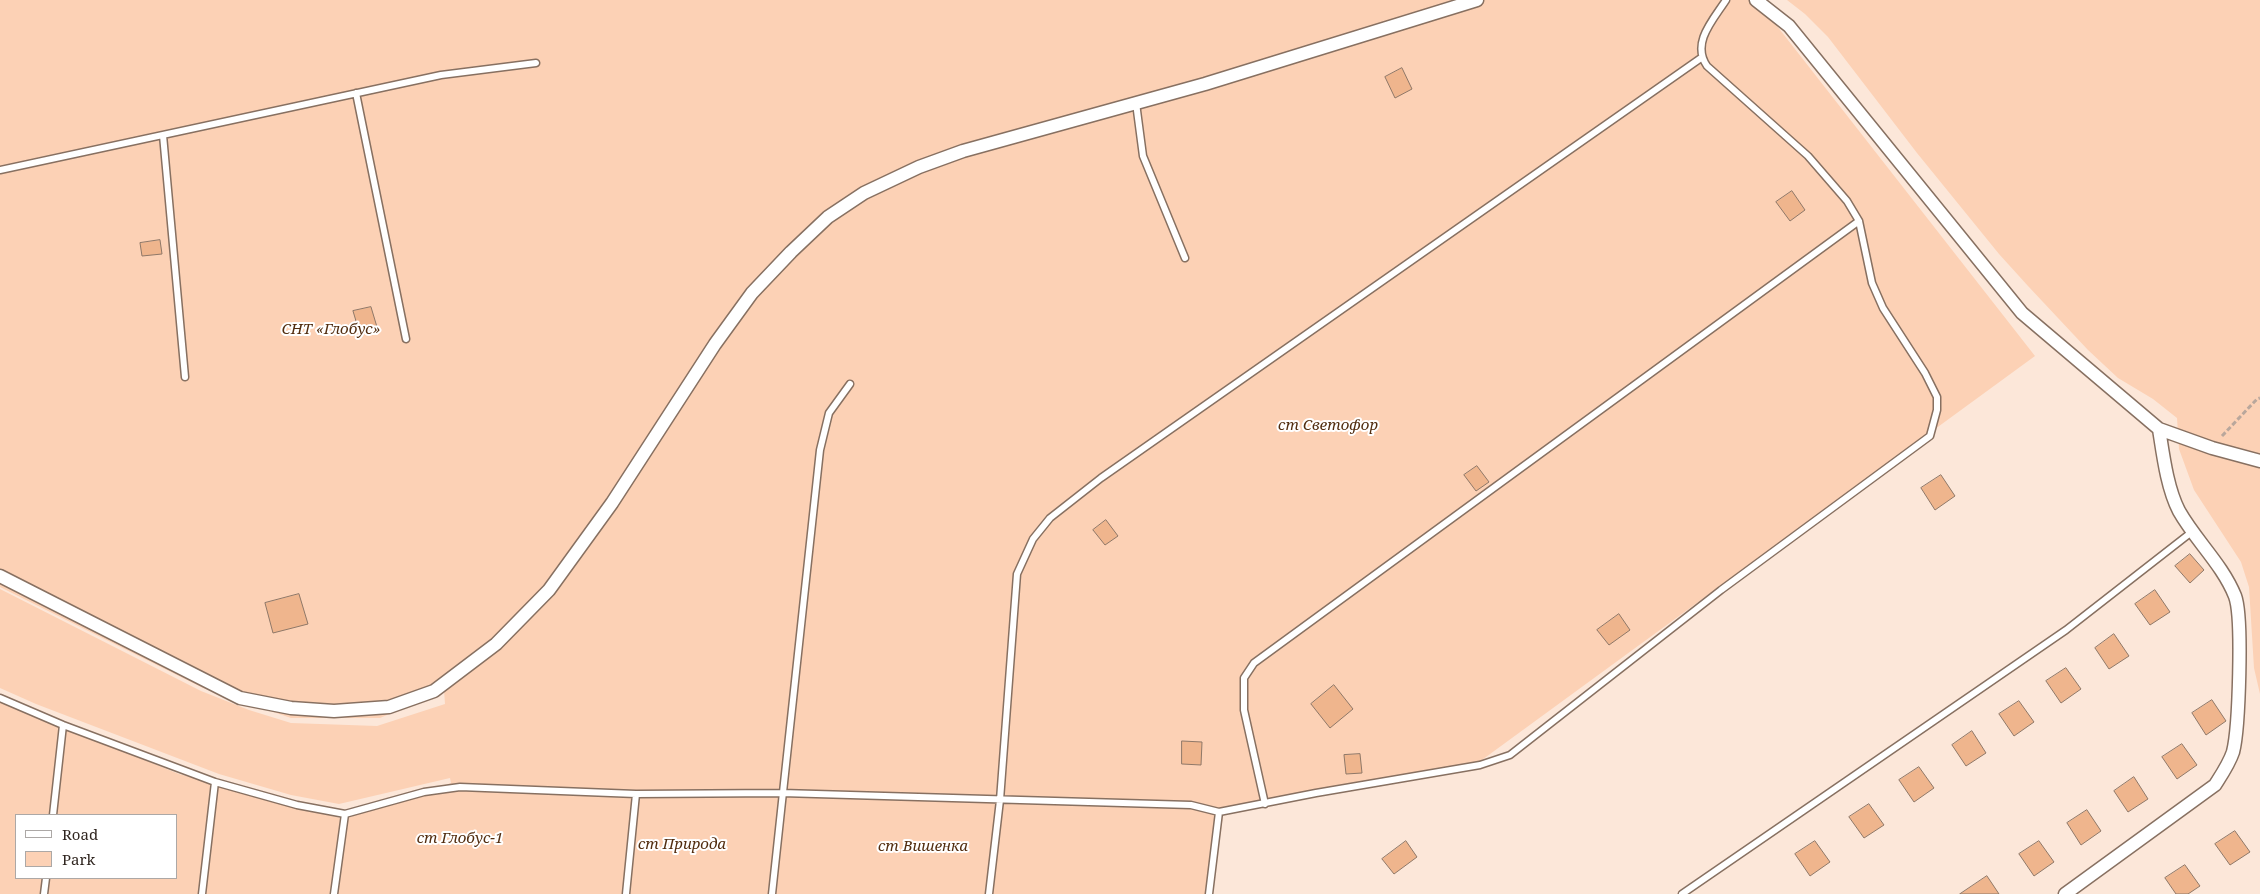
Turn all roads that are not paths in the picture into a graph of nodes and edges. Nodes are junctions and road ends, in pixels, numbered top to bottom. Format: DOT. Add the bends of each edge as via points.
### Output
graph roads {
  1 [pos="1477,0"];
  2 [pos="1726,0"];
  3 [pos="1756,0"];
  4 [pos="1702,58"];
  5 [pos="536,63"];
  6 [pos="356,93"];
  7 [pos="1136,103"];
  8 [pos="163,135"];
  9 [pos="0,170"];
  10 [pos="1859,221"];
  11 [pos="1186,258"];
  12 [pos="406,338"];
  13 [pos="185,377"];
  14 [pos="850,384"];
  15 [pos="2159,430"];
  16 [pos="2260,461"];
  17 [pos="2193,531"];
  18 [pos="0,576"];
  19 [pos="0,698"];
  20 [pos="62,725"];
  21 [pos="215,782"];
  22 [pos="782,793"];
  23 [pos="636,794"];
  24 [pos="1000,800"];
  25 [pos="1265,804"];
  26 [pos="1219,812"];
  27 [pos="53,814"];
  28 [pos="345,814"];
  29 [pos="46,879"];
  30 [pos="44,894"];
  31 [pos="202,894"];
  32 [pos="334,894"];
  33 [pos="626,894"];
  34 [pos="772,894"];
  35 [pos="989,894"];
  36 [pos="1209,894"];
  37 [pos="1682,894"];
  38 [pos="2066,894"];
  1 -- 7 [label="street"];
  2 -- 4 [label="lane" via="1702,39"];
  3 -- 15 [label="street" via="1789,26 2022,313"];
  4 -- 10 [label="lane" via="1808,156 1847,200"];
  4 -- 24 [label="lane" via="1110,472 1050,518 1033,539 1017,574"];
  5 -- 6 [label="lane" via="441,75"];
  6 -- 8 [label="lane"];
  6 -- 12 [label="lane"];
  7 -- 11 [label="lane" via="1143,156"];
  7 -- 18 [label="street" via="963,151 919,167 864,192 828,217 752,292 612,503 549,590 496,644 434,691 389,707 334,711 291,708 240,698"];
  8 -- 9 [label="lane"];
  8 -- 13 [label="lane"];
  10 -- 25 [label="lane" via="1254,663 1244,678 1244,710"];
  10 -- 25 [label="lane" via="1872,283 1883,308 1937,397 1930,436 1720,590 1510,755 1480,765"];
  14 -- 22 [label="lane" via="829,413 820,450"];
  15 -- 16 [label="street"];
  15 -- 17 [label="street" via="2178,510"];
  17 -- 37 [label="lane" via="2066,630"];
  17 -- 38 [label="street" via="2225,574 2236,599 2238,712 2232,753 2215,785"];
  19 -- 20 [label="lane"];
  20 -- 21 [label="lane"];
  20 -- 27 [label="lane"];
  21 -- 28 [label="lane" via="297,805"];
  21 -- 31 [label="lane"];
  22 -- 23 [label="lane"];
  22 -- 24 [label="lane"];
  22 -- 34 [label="lane"];
  23 -- 28 [label="lane" via="460,787 424,792"];
  23 -- 33 [label="lane"];
  24 -- 26 [label="lane" via="1191,805"];
  24 -- 35 [label="lane"];
  25 -- 26 [label="lane"];
  26 -- 36 [label="lane"];
  28 -- 32 [label="lane"];
  29 -- 30 [label="lane"];
}
